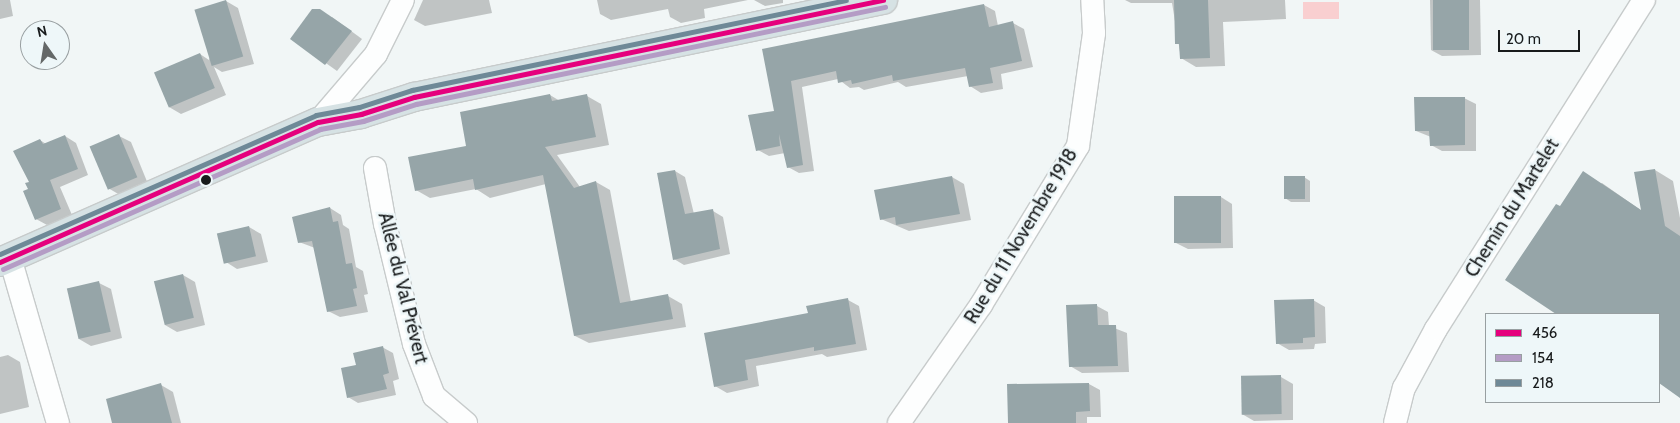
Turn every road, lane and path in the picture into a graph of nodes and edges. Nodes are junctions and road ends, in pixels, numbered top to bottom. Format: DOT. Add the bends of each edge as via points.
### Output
graph roads {
  1 [pos="403,0"];
  2 [pos="883,0"];
  3 [pos="1092,0"];
  4 [pos="1643,3"];
  5 [pos="318,122"];
  6 [pos="375,168"];
  7 [pos="5,260"];
  8 [pos="58,423"];
  9 [pos="466,423"];
  10 [pos="899,423"];
  11 [pos="1395,423"];
  1 -- 5 [label="street" via="376,54"];
  2 -- 5 [label="main road" via="414,97 361,114"];
  3 -- 10 [label="street, Rue du 11 Novembre 1918" via="1094,33 1078,146 981,305"];
  4 -- 11 [label="street, Chemin du Martelet" via="1436,330 1404,388"];
  5 -- 7 [label="main road"];
  6 -- 9 [label="street, Allée du Val Prévert" via="414,344 434,396"];
  7 -- 8 [label="street"];
}
